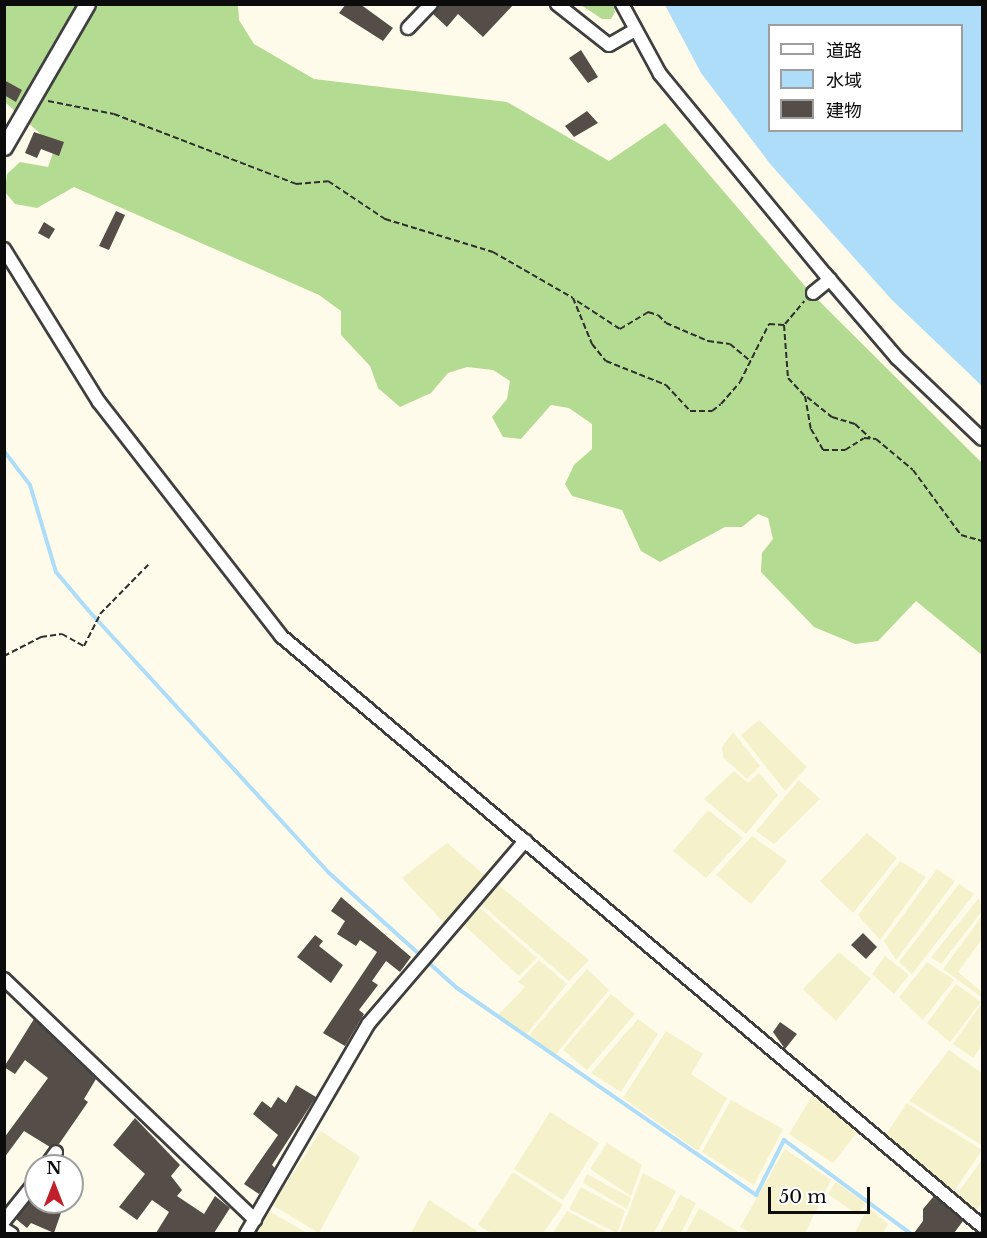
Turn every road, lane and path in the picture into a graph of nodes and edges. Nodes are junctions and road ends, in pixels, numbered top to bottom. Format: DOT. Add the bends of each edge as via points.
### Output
graph roads {
  1 [pos="87,4"];
  2 [pos="431,4"];
  3 [pos="557,4"];
  4 [pos="622,4"];
  5 [pos="408,28"];
  6 [pos="634,30"];
  7 [pos="34,98"];
  8 [pos="4,147"];
  9 [pos="4,249"];
  10 [pos="830,279"];
  11 [pos="813,293"];
  12 [pos="573,298"];
  13 [pos="784,325"];
  14 [pos="749,360"];
  15 [pos="805,396"];
  16 [pos="870,438"];
  17 [pos="982,439"];
  18 [pos="982,541"];
  19 [pos="148,565"];
  20 [pos="4,656"];
  21 [pos="525,841"];
  22 [pos="4,979"];
  23 [pos="24,1201"];
  24 [pos="255,1220"];
  25 [pos="982,1226"];
  26 [pos="7,1230"];
  27 [pos="246,1233"];
  1 -- 7 [label="street"];
  2 -- 5 [label="street"];
  3 -- 6 [label="street" via="609,45"];
  4 -- 6 [label="street"];
  6 -- 10 [label="street" via="660,74"];
  7 -- 8 [label="street"];
  7 -- 12 [label="path" via="114,114 296,184 328,181 385,219 473,243"];
  9 -- 21 [label="street" via="99,402 281,636"];
  10 -- 11 [label="street"];
  10 -- 17 [label="street" via="897,358"];
  11 -- 13 [label="path"];
  12 -- 14 [label="path" via="620,329 648,312 708,341 730,344"];
  12 -- 14 [label="path" via="592,344 606,361 666,386 690,411 712,411 721,405 740,382"];
  13 -- 14 [label="path" via="769,324"];
  13 -- 15 [label="path" via="788,378"];
  15 -- 16 [label="path" via="832,417 855,424"];
  15 -- 16 [label="path" via="811,429 823,450 845,450"];
  16 -- 18 [label="path" via="913,470 961,535"];
  19 -- 20 [label="path" via="100,614 84,646 62,634 41,637"];
  21 -- 24 [label="street" via="369,1023"];
  21 -- 25 [label="street"];
  22 -- 24 [label="street"];
  23 -- 26 [label="street"];
  24 -- 27 [label="street"];
}
